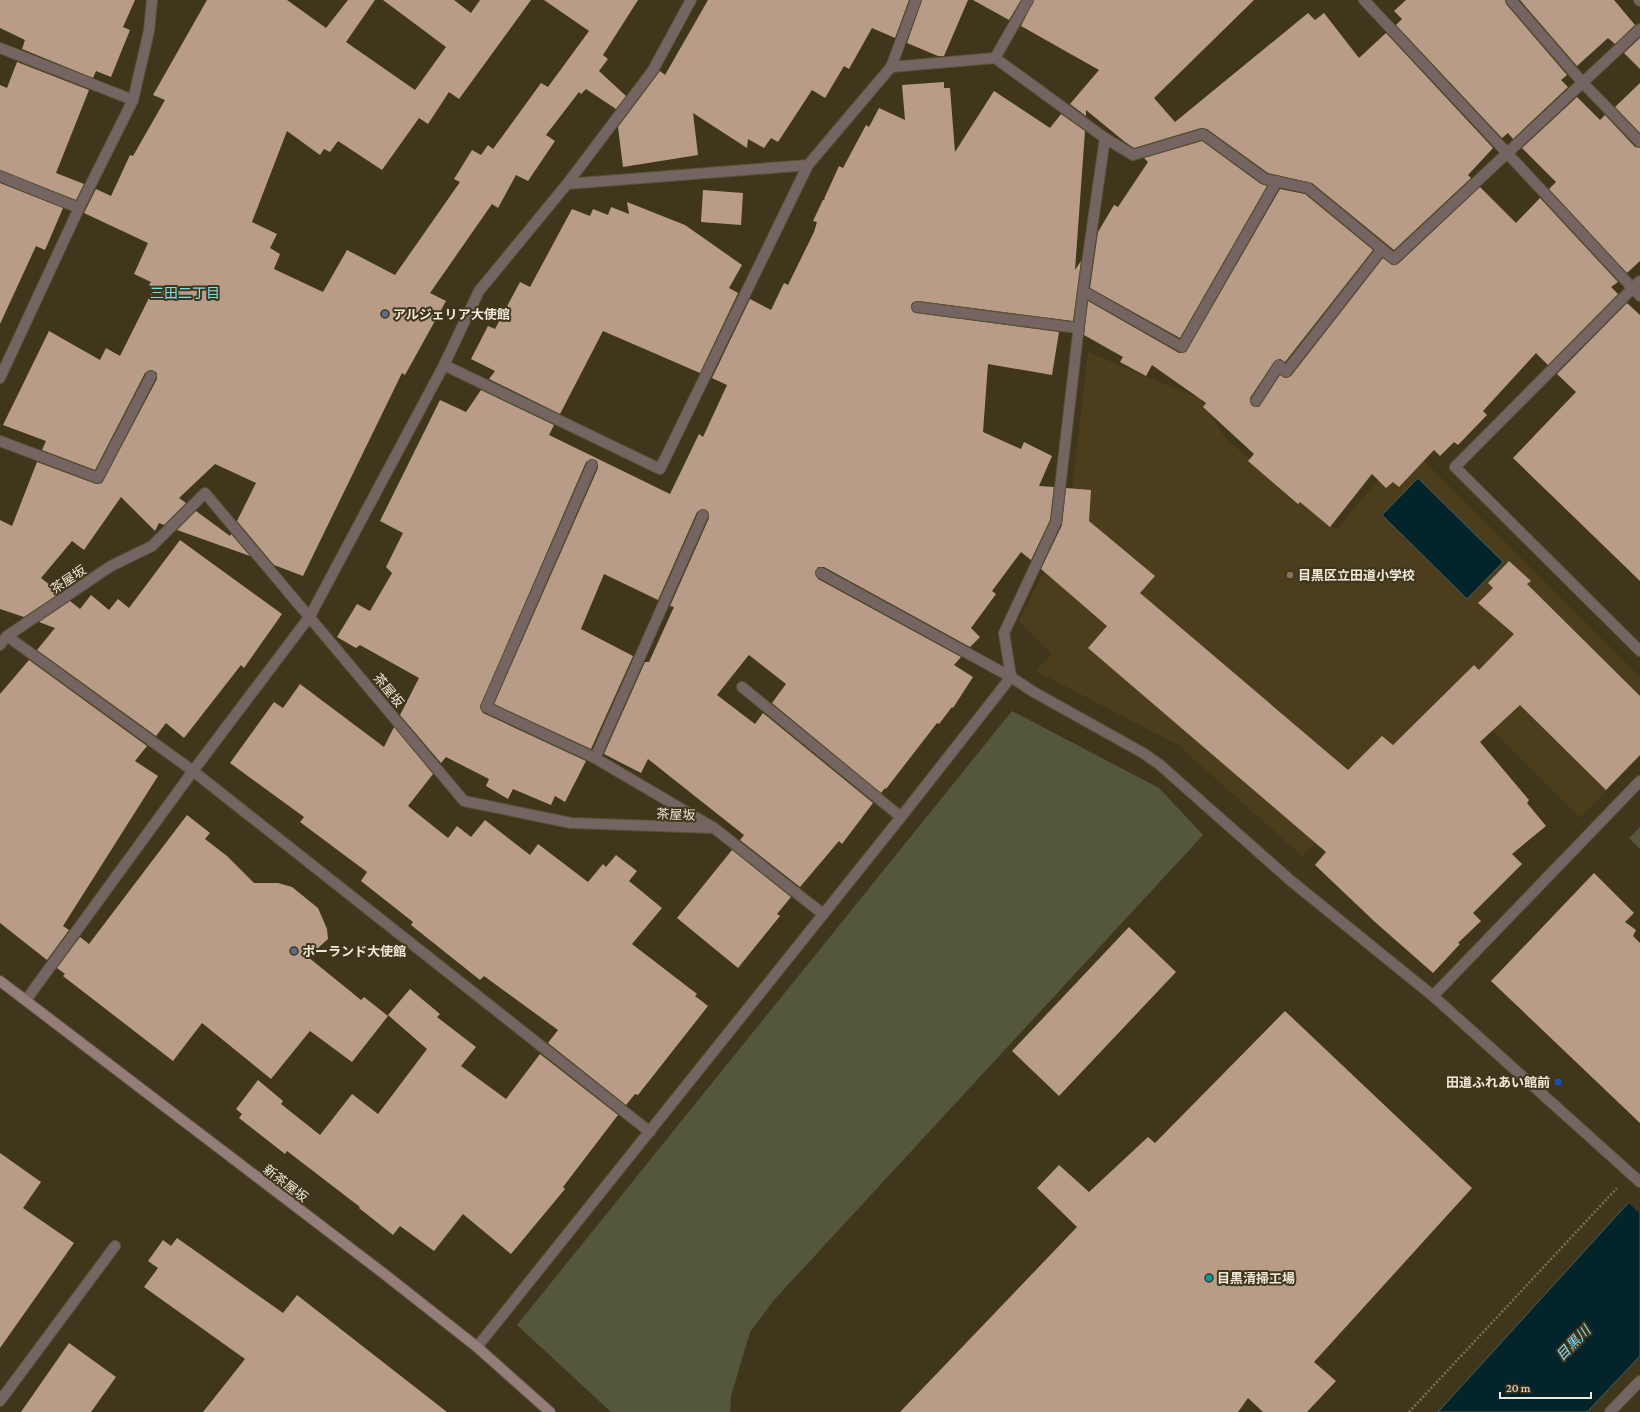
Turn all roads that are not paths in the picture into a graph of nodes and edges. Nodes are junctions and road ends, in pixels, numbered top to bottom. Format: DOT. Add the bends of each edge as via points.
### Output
graph roads {
  1 [pos="152,0"];
  2 [pos="691,0"];
  3 [pos="916,0"];
  4 [pos="1028,0"];
  5 [pos="1364,0"];
  6 [pos="1511,0"];
  7 [pos="1640,29"];
  8 [pos="0,48"];
  9 [pos="995,58"];
  10 [pos="891,67"];
  11 [pos="1583,82"];
  12 [pos="133,100"];
  13 [pos="1105,138"];
  14 [pos="1640,142"];
  15 [pos="1508,154"];
  16 [pos="808,165"];
  17 [pos="0,176"];
  18 [pos="1277,181"];
  19 [pos="568,184"];
  20 [pos="79,208"];
  21 [pos="1382,249"];
  22 [pos="1636,284"];
  23 [pos="1083,291"];
  24 [pos="1640,296"];
  25 [pos="917,307"];
  26 [pos="1078,328"];
  27 [pos="444,365"];
  28 [pos="1,372"];
  29 [pos="151,376"];
  30 [pos="1256,402"];
  31 [pos="0,440"];
  32 [pos="592,464"];
  33 [pos="703,515"];
  34 [pos="821,573"];
  35 [pos="310,616"];
  36 [pos="7,636"];
  37 [pos="0,645"];
  38 [pos="1640,651"];
  39 [pos="1011,677"];
  40 [pos="742,687"];
  41 [pos="595,758"];
  42 [pos="193,771"];
  43 [pos="1640,781"];
  44 [pos="901,817"];
  45 [pos="714,828"];
  46 [pos="823,914"];
  47 [pos="0,981"];
  48 [pos="1433,996"];
  49 [pos="26,1000"];
  50 [pos="650,1132"];
  51 [pos="1640,1182"];
  52 [pos="114,1246"];
  53 [pos="477,1347"];
  54 [pos="1640,1381"];
  55 [pos="0,1401"];
  56 [pos="550,1412"];
  57 [pos="1610,1412"];
  1 -- 12 [label="street" via="149,31"];
  2 -- 19 [label="street" via="653,70"];
  3 -- 10 [label="street"];
  4 -- 9 [label="street"];
  5 -- 15 [label="street"];
  6 -- 11 [label="street"];
  7 -- 11 [label="street"];
  8 -- 12 [label="street"];
  9 -- 10 [label="street"];
  9 -- 13 [label="street"];
  10 -- 16 [label="street"];
  11 -- 14 [label="street"];
  11 -- 15 [label="street"];
  12 -- 20 [label="street"];
  13 -- 18 [label="street" via="1133,155 1203,134 1265,179"];
  13 -- 23 [label="street"];
  15 -- 21 [label="street" via="1394,259"];
  15 -- 22 [label="street"];
  16 -- 19 [label="street"];
  16 -- 27 [label="street" via="660,468"];
  17 -- 20 [label="street"];
  18 -- 21 [label="street" via="1308,188"];
  18 -- 23 [label="street" via="1182,347"];
  19 -- 27 [label="street" via="479,290"];
  20 -- 28 [label="street"];
  21 -- 30 [label="street" via="1286,372 1279,366"];
  22 -- 24 [label="street"];
  22 -- 38 [label="street" via="1455,467"];
  23 -- 26 [label="street"];
  25 -- 26 [label="street"];
  26 -- 39 [label="street" via="1056,522 1004,633"];
  27 -- 35 [label="street"];
  29 -- 31 [label="street" via="98,478"];
  32 -- 41 [label="street" via="486,707"];
  33 -- 41 [label="street"];
  34 -- 39 [label="street"];
  35 -- 36 [label="street, 茶屋坂" via="205,493 152,546 111,566"];
  35 -- 42 [label="street"];
  35 -- 45 [label="street, 茶屋坂" via="464,801 571,823"];
  36 -- 37 [label="street, 茶屋坂"];
  36 -- 42 [label="street"];
  39 -- 44 [label="street"];
  39 -- 48 [label="street" via="1158,764 1290,880"];
  40 -- 44 [label="street"];
  41 -- 45 [label="street"];
  42 -- 49 [label="street"];
  42 -- 50 [label="street"];
  43 -- 48 [label="street"];
  44 -- 46 [label="street"];
  45 -- 46 [label="street"];
  46 -- 50 [label="street"];
  47 -- 49 [label="street, 新茶屋坂"];
  48 -- 51 [label="street"];
  49 -- 53 [label="street, 新茶屋坂"];
  50 -- 53 [label="street"];
  52 -- 55 [label="street"];
  53 -- 56 [label="street, 新茶屋坂"];
  54 -- 57 [label="street"];
}
